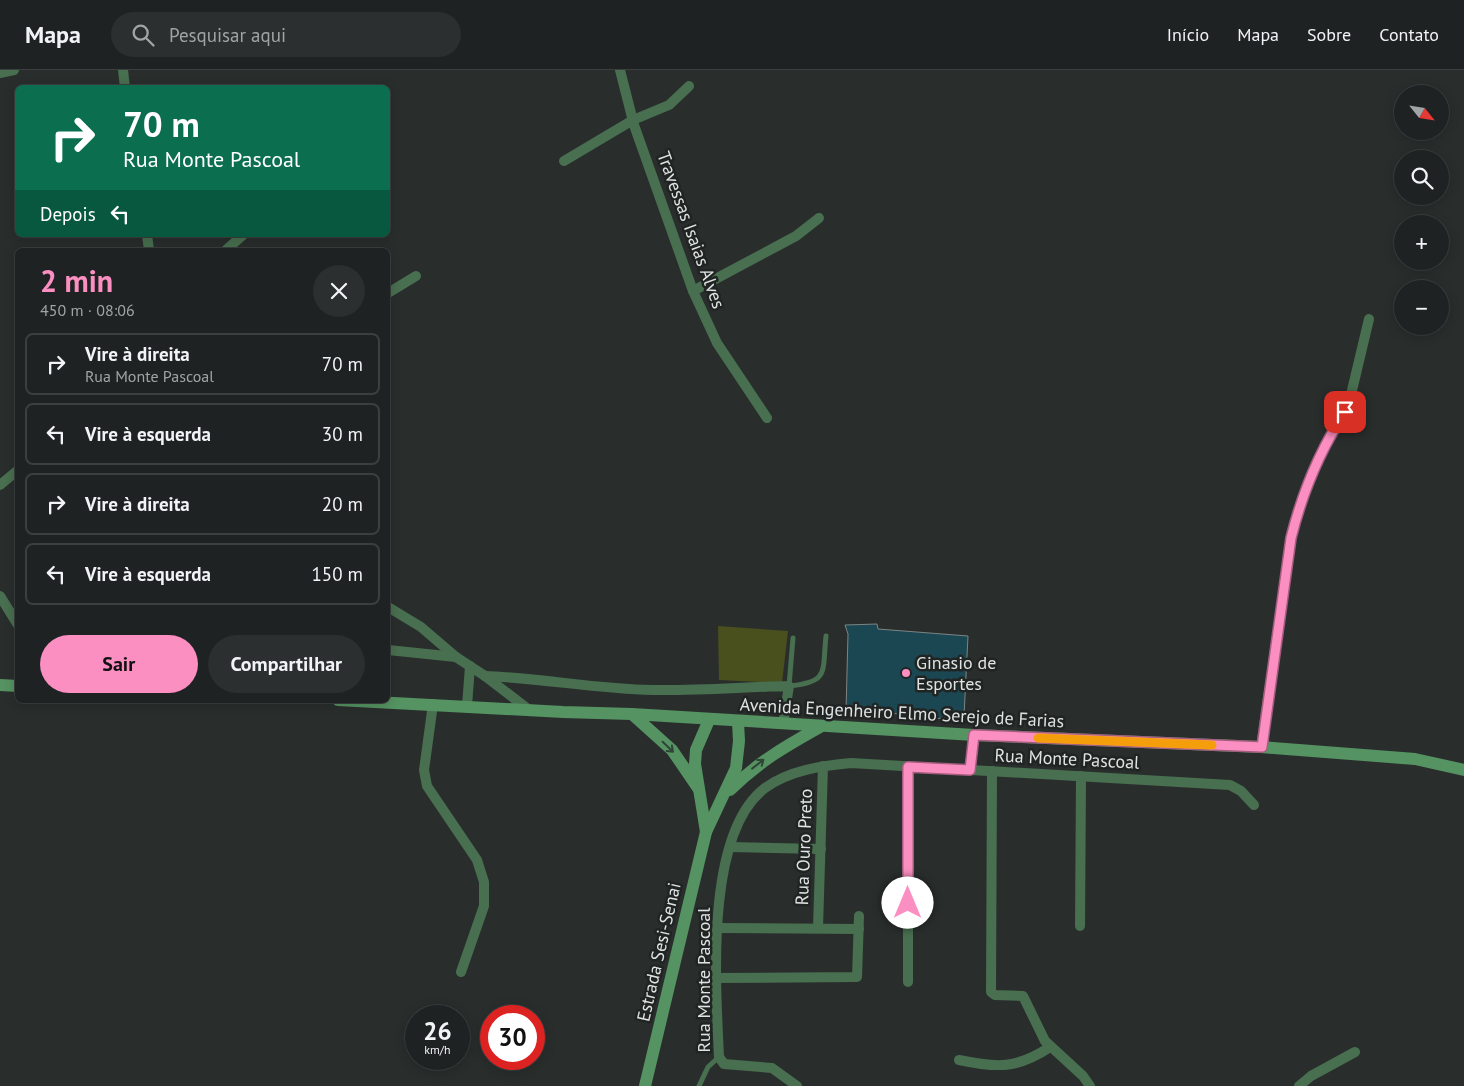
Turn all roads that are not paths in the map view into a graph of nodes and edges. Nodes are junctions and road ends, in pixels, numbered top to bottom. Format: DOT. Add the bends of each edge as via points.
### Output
graph roads {
  1 [pos="14,70"];
  2 [pos="123,70"];
  3 [pos="620,70"];
  4 [pos="0,73"];
  5 [pos="125,85"];
  6 [pos="689,86"];
  7 [pos="633,120"];
  8 [pos="564,161"];
  9 [pos="819,218"];
  10 [pos="241,237"];
  11 [pos="228,248"];
  12 [pos="416,276"];
  13 [pos="390,291"];
  14 [pos="693,291"];
  15 [pos="1369,319"];
  16 [pos="767,418"];
  17 [pos="15,472"];
  18 [pos="0,485"];
  19 [pos="0,596"];
  20 [pos="390,608"];
  21 [pos="15,620"];
  22 [pos="826,636"];
  23 [pos="793,638"];
  24 [pos="390,650"];
  25 [pos="456,657"];
  26 [pos="470,666"];
  27 [pos="485,676"];
  28 [pos="0,685"];
  29 [pos="15,686"];
  30 [pos="789,686"];
  31 [pos="390,702"];
  32 [pos="433,704"];
  33 [pos="467,706"];
  34 [pos="528,709"];
  35 [pos="632,714"];
  36 [pos="709,720"];
  37 [pos="738,722"];
  38 [pos="783,724"];
  39 [pos="820,726"];
  40 [pos="974,735"];
  41 [pos="1262,747"];
  42 [pos="823,766"];
  43 [pos="1460,766"];
  44 [pos="908,767"];
  45 [pos="970,770"];
  46 [pos="992,771"];
  47 [pos="1081,776"];
  48 [pos="702,794"];
  49 [pos="723,797"];
  50 [pos="1254,806"];
  51 [pos="706,832"];
  52 [pos="730,847"];
  53 [pos="820,850"];
  54 [pos="859,916"];
  55 [pos="1080,926"];
  56 [pos="717,928"];
  57 [pos="818,928"];
  58 [pos="859,929"];
  59 [pos="461,972"];
  60 [pos="717,978"];
  61 [pos="908,982"];
  62 [pos="1050,1047"];
  63 [pos="1355,1052"];
  64 [pos="719,1057"];
  65 [pos="959,1060"];
  66 [pos="645,1084"];
  67 [pos="699,1086"];
  68 [pos="797,1086"];
  69 [pos="1090,1086"];
  70 [pos="1299,1086"];
  1 -- 4 [label="street"];
  2 -- 5 [label="street"];
  3 -- 7 [label="street, Travessas Isaias Alves"];
  6 -- 7 [label="street" via="669,104"];
  7 -- 8 [label="street"];
  7 -- 14 [label="street, Travessas Isaias Alves"];
  9 -- 14 [label="street" via="796,236"];
  10 -- 11 [label="street"];
  12 -- 13 [label="street"];
  14 -- 16 [label="street, Travessas Isaias Alves" via="718,343"];
  15 -- 41 [label="street" via="1349,403 1319,458 1291,538"];
  17 -- 18 [label="street"];
  19 -- 21 [label="street"];
  20 -- 25 [label="street" via="421,627"];
  22 -- 30 [label="lane" via="822,674 810,684"];
  23 -- 30 [label="lane"];
  24 -- 25 [label="street"];
  25 -- 26 [label="street"];
  26 -- 27 [label="street"];
  26 -- 33 [label="street"];
  27 -- 30 [label="street" via="651,690"];
  27 -- 34 [label="street"];
  28 -- 29 [label="main road"];
  30 -- 38 [label="street"];
  31 -- 32 [label="main road, Avenida Engenheiro Elmo Serejo de Farias"];
  32 -- 33 [label="main road, Avenida Engenheiro Elmo Serejo de Farias"];
  32 -- 59 [label="street" via="424,770 427,786 477,860 484,882 484,906"];
  33 -- 34 [label="main road, Avenida Engenheiro Elmo Serejo de Farias"];
  34 -- 35 [label="main road, Avenida Engenheiro Elmo Serejo de Farias"];
  35 -- 36 [label="main road, Avenida Engenheiro Elmo Serejo de Farias"];
  35 -- 48 [label="main road, one-way" via="672,750"];
  36 -- 37 [label="main road, Avenida Engenheiro Elmo Serejo de Farias"];
  36 -- 48 [label="main road, Estrada Sesi-Senai" via="696,750 695,764"];
  37 -- 38 [label="main road, Avenida Engenheiro Elmo Serejo de Farias"];
  37 -- 49 [label="main road, Estrada Sesi-Senai" via="740,741 736,768"];
  38 -- 39 [label="main road, Avenida Engenheiro Elmo Serejo de Farias"];
  39 -- 40 [label="main road, Avenida Engenheiro Elmo Serejo de Farias"];
  49 -- 39 [label="main road, one-way" via="772,754"];
  40 -- 41 [label="main road, Avenida Engenheiro Elmo Serejo de Farias"];
  40 -- 45 [label="street"];
  41 -- 43 [label="main road, Avenida Engenheiro Elmo Serejo de Farias" via="1415,759"];
  42 -- 44 [label="street, Rua Monte Pascoal" via="851,763"];
  42 -- 52 [label="street, Rua Monte Pascoal" via="794,773 765,788 746,810"];
  42 -- 53 [label="street, Rua Ouro Preto"];
  44 -- 45 [label="street, Rua Monte Pascoal"];
  44 -- 61 [label="street"];
  45 -- 46 [label="street, Rua Monte Pascoal"];
  46 -- 47 [label="street, Rua Monte Pascoal"];
  46 -- 62 [label="street" via="991,992 1023,996"];
  47 -- 50 [label="street, Rua Monte Pascoal" via="1230,785 1241,790"];
  47 -- 55 [label="street"];
  48 -- 51 [label="main road, Estrada Sesi-Senai"];
  49 -- 51 [label="main road, Estrada Sesi-Senai"];
  51 -- 66 [label="main road, Estrada Sesi-Senai"];
  52 -- 53 [label="street"];
  52 -- 56 [label="street, Rua Monte Pascoal" via="722,880"];
  53 -- 57 [label="street, Rua Ouro Preto"];
  54 -- 58 [label="street"];
  56 -- 57 [label="street"];
  56 -- 60 [label="street, Rua Monte Pascoal"];
  57 -- 58 [label="street"];
  58 -- 60 [label="street" via="856,977"];
  60 -- 64 [label="street, Rua Monte Pascoal"];
  62 -- 65 [label="street" via="1031,1060 1014,1065 981,1065"];
  62 -- 69 [label="street"];
  63 -- 70 [label="street"];
  64 -- 67 [label="lane" via="708,1067"];
  64 -- 68 [label="street, Rua Monte Pascoal" via="724,1064 772,1068"];
}
